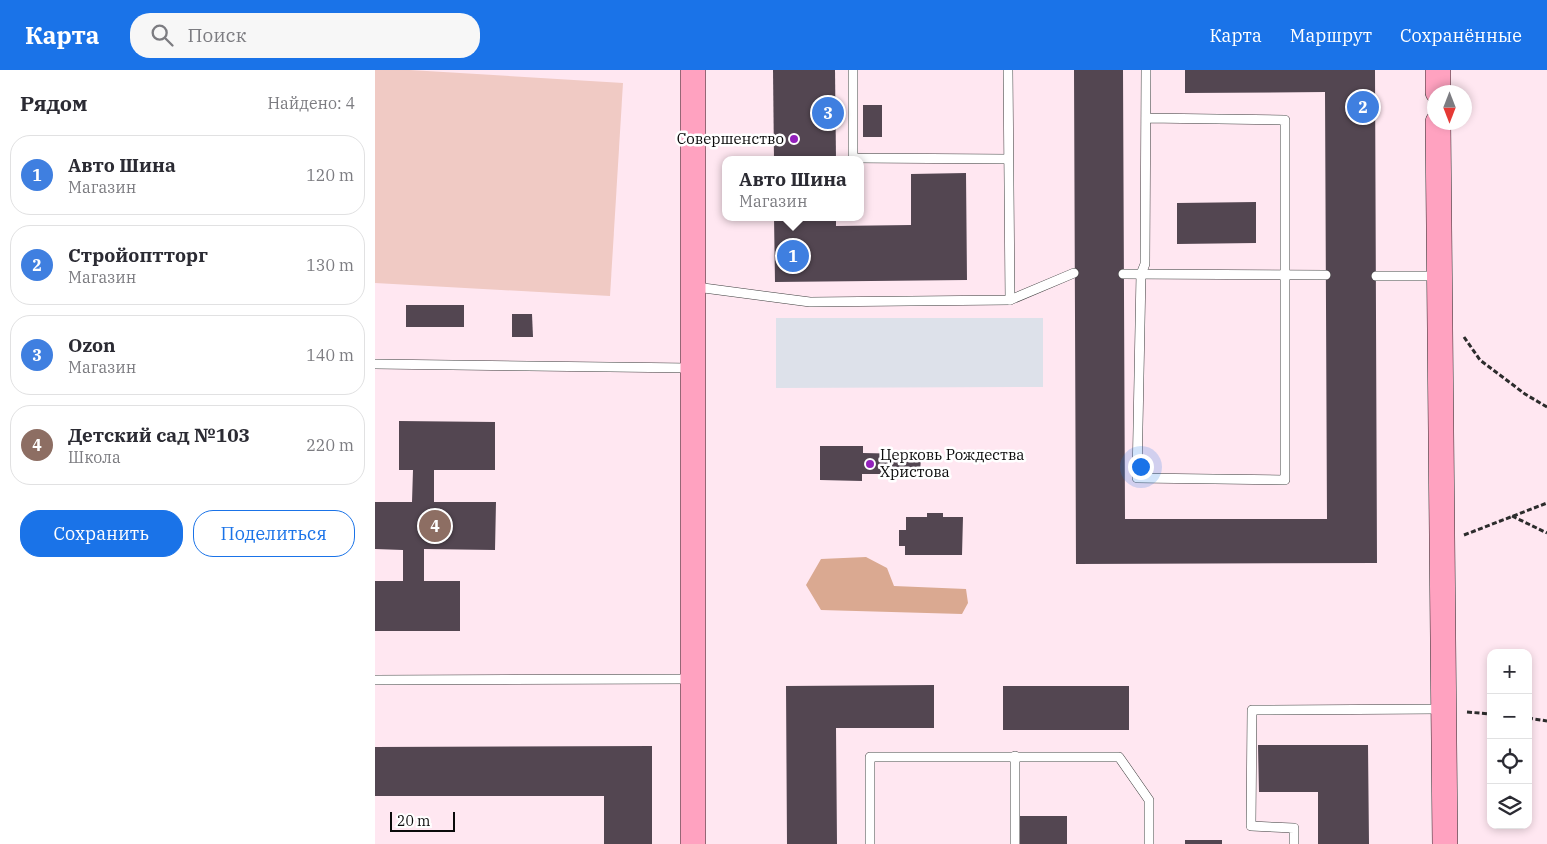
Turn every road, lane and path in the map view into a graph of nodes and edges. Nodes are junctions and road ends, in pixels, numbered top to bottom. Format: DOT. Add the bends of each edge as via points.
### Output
graph roads {
  1 [pos="693,70"];
  2 [pos="853,70"];
  3 [pos="1008,70"];
  4 [pos="1146,70"];
  5 [pos="1438,70"];
  6 [pos="1438,85"];
  7 [pos="1146,118"];
  8 [pos="1438,130"];
  9 [pos="853,156"];
  10 [pos="864,158"];
  11 [pos="1008,159"];
  12 [pos="1074,274"];
  13 [pos="1123,274"];
  14 [pos="1141,274"];
  15 [pos="1285,275"];
  16 [pos="1326,275"];
  17 [pos="1376,276"];
  18 [pos="1440,276"];
  19 [pos="693,287"];
  20 [pos="1010,300"];
  21 [pos="1458,329"];
  22 [pos="375,364"];
  23 [pos="693,368"];
  24 [pos="1547,406"];
  25 [pos="1547,503"];
  26 [pos="1511,516"];
  27 [pos="1547,534"];
  28 [pos="1443,544"];
  29 [pos="693,679"];
  30 [pos="375,680"];
  31 [pos="1444,709"];
  32 [pos="1532,718"];
  33 [pos="1547,720"];
  34 [pos="1015,756"];
  35 [pos="693,844"];
  36 [pos="870,844"];
  37 [pos="1015,844"];
  38 [pos="1149,844"];
  39 [pos="1294,844"];
  40 [pos="1445,844"];
  1 -- 19 [label="main road"];
  2 -- 9 [label="lane"];
  3 -- 11 [label="lane"];
  4 -- 7 [label="lane"];
  5 -- 6 [label="main road"];
  7 -- 14 [label="lane" via="1145,264"];
  7 -- 15 [label="lane" via="1285,120"];
  8 -- 18 [label="main road"];
  10 -- 11 [label="lane"];
  11 -- 20 [label="lane"];
  12 -- 20 [label="lane"];
  13 -- 14 [label="lane"];
  14 -- 15 [label="lane"];
  14 -- 15 [label="lane" via="1137,478 1285,480"];
  15 -- 16 [label="lane"];
  17 -- 18 [label="lane"];
  18 -- 28 [label="main road"];
  19 -- 20 [label="lane" via="810,302"];
  19 -- 23 [label="main road"];
  21 -- 24 [label="path" via="1480,360 1525,394"];
  22 -- 23 [label="lane"];
  23 -- 29 [label="main road"];
  25 -- 26 [label="path"];
  26 -- 27 [label="path"];
  26 -- 28 [label="path"];
  28 -- 31 [label="main road"];
  29 -- 30 [label="lane"];
  29 -- 35 [label="main road"];
  31 -- 39 [label="lane" via="1252,710 1251,826 1294,828"];
  31 -- 40 [label="main road"];
  32 -- 33 [label="path"];
  34 -- 36 [label="lane" via="870,757"];
  34 -- 37 [label="lane"];
  34 -- 38 [label="lane" via="1119,757 1149,800"];
}
